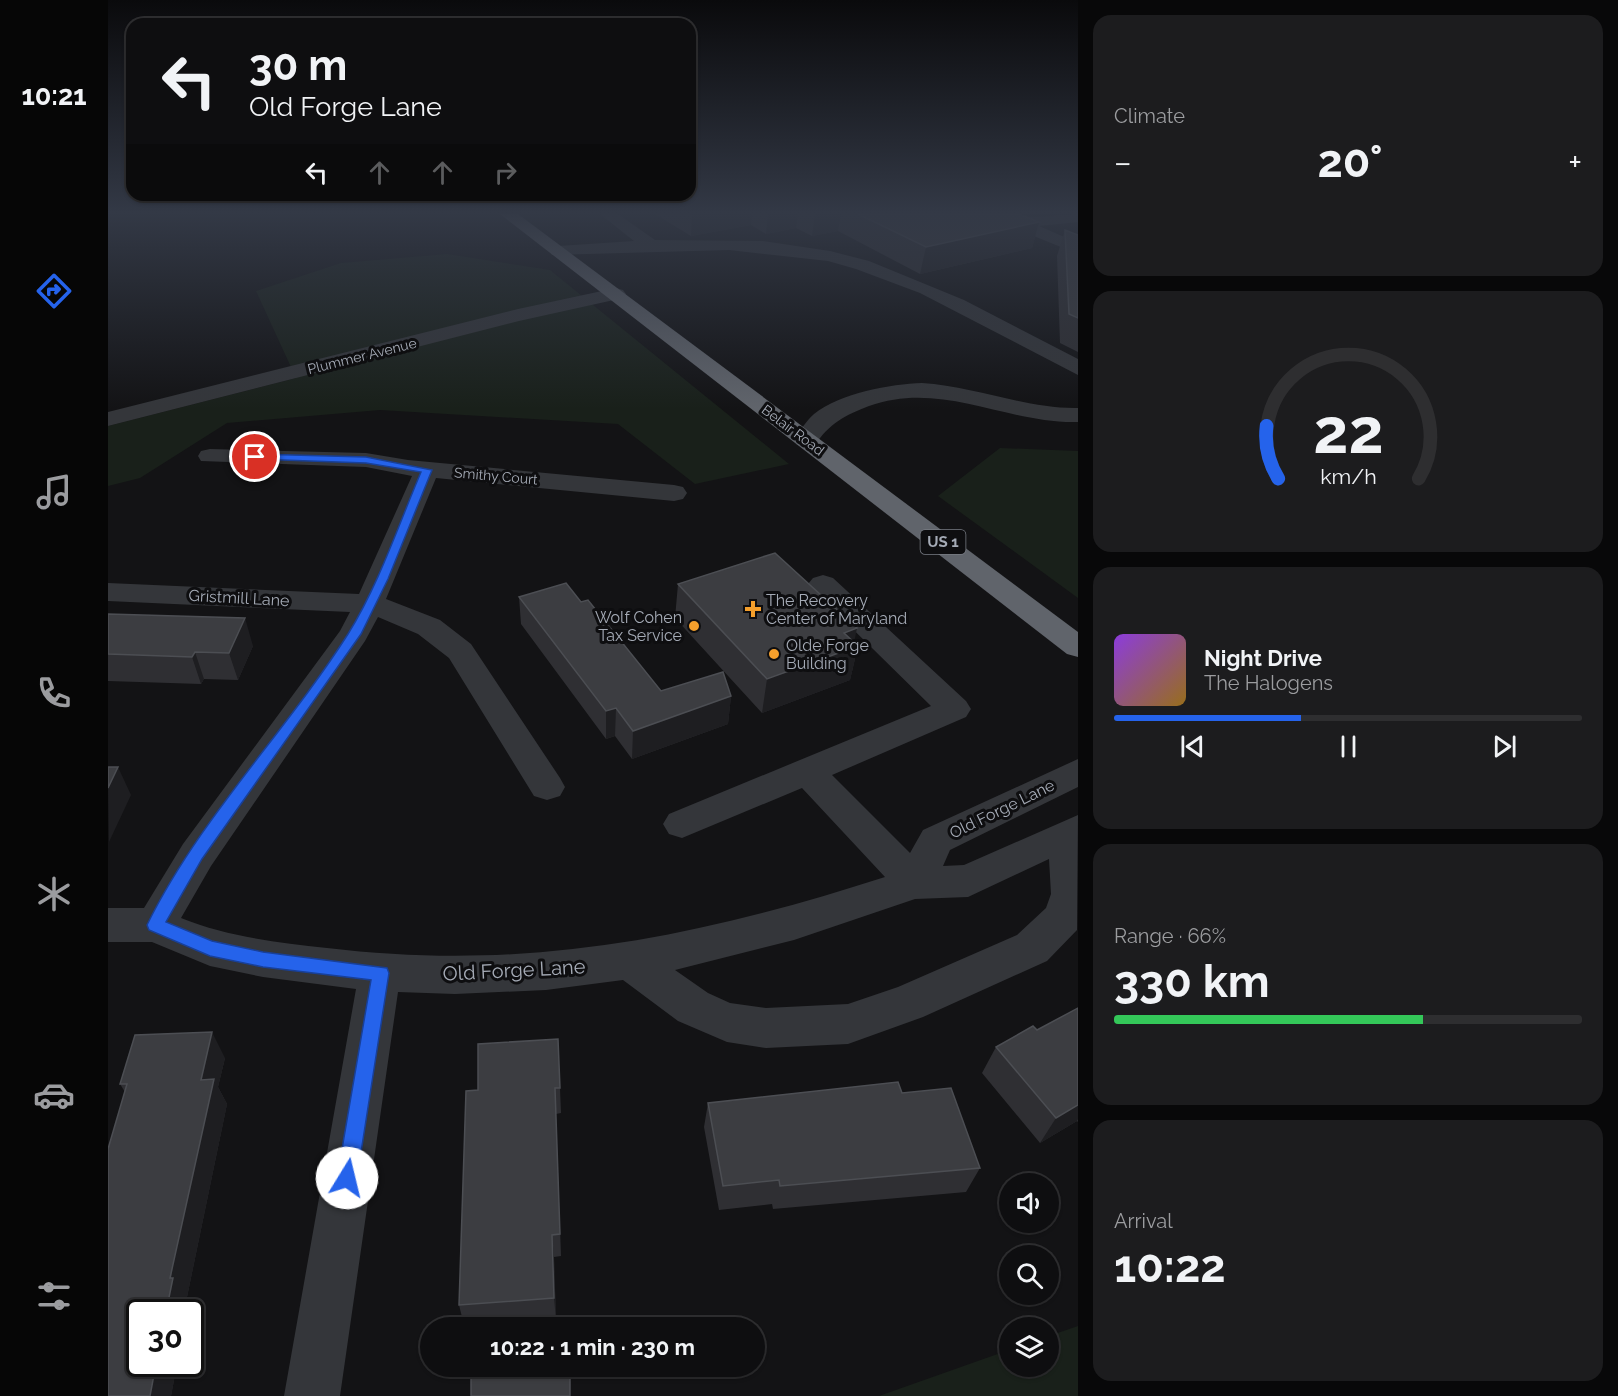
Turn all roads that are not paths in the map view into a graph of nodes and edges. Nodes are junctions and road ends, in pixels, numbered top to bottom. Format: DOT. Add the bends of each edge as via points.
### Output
graph roads {
  1 [pos="596,279"];
  2 [pos="901,279"];
  3 [pos="615,294"];
  4 [pos="1078,368"];
  5 [pos="1078,415"];
  6 [pos="108,419"];
  7 [pos="806,440"];
  8 [pos="210,456"];
  9 [pos="427,470"];
  10 [pos="674,493"];
  11 [pos="823,584"];
  12 [pos="108,592"];
  13 [pos="369,604"];
  14 [pos="1078,647"];
  15 [pos="808,772"];
  16 [pos="1078,772"];
  17 [pos="547,787"];
  18 [pos="682,824"];
  19 [pos="1073,832"];
  20 [pos="915,883"];
  21 [pos="108,925"];
  22 [pos="155,925"];
  23 [pos="630,961"];
  24 [pos="380,973"];
  25 [pos="312,1396"];
  1 -- 3 [label="highway, Belair Road / US 1"];
  2 -- 4 [label="street"];
  3 -- 6 [label="street, Plummer Avenue"];
  3 -- 7 [label="highway, Belair Road / US 1"];
  5 -- 7 [label="street" via="943,390 902,388 863,399 819,419"];
  7 -- 14 [label="highway, Belair Road / US 1"];
  8 -- 9 [label="street, Smithy Court" via="366,460"];
  9 -- 10 [label="street, Smithy Court"];
  9 -- 13 [label="street"];
  11 -- 15 [label="street" via="954,709"];
  12 -- 13 [label="street, Gristmill Lane"];
  13 -- 17 [label="street, Gristmill Lane" via="408,615 441,633 460,651"];
  13 -- 22 [label="street" via="354,634 197,855"];
  15 -- 18 [label="street"];
  15 -- 20 [label="street"];
  16 -- 20 [label="street, Old Forge Lane" via="936,840"];
  19 -- 20 [label="street, Old Forge Lane" via="968,880"];
  19 -- 23 [label="street" via="1071,894 1064,918 1032,948 908,1003 848,1023 766,1028 727,1022 693,1007"];
  20 -- 23 [label="street, Old Forge Lane" via="794,923"];
  21 -- 22 [label="street, Old Forge Lane"];
  22 -- 24 [label="street, Old Forge Lane" via="210,948 263,959"];
  23 -- 24 [label="street, Old Forge Lane" via="546,972"];
  24 -- 25 [label="street"];
}
